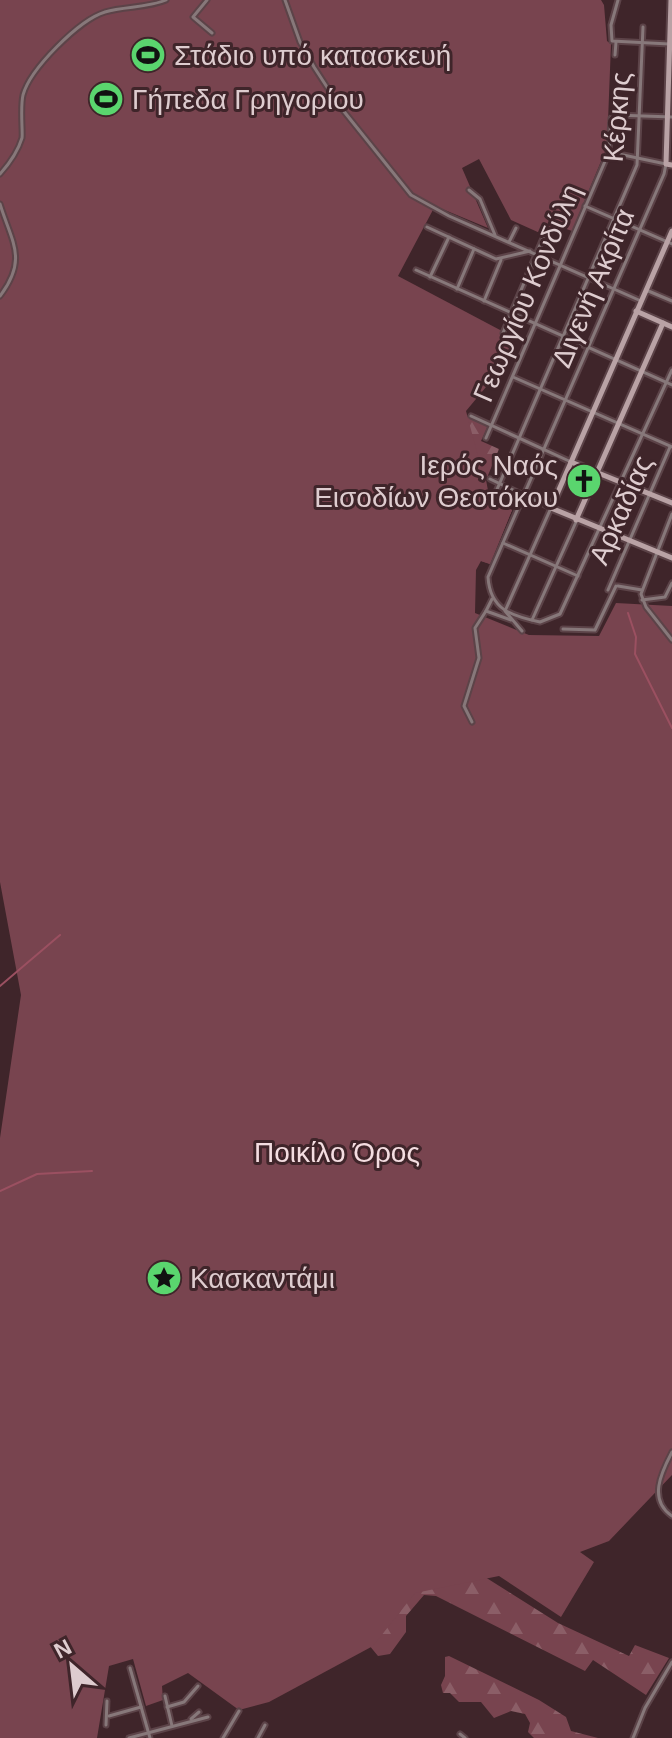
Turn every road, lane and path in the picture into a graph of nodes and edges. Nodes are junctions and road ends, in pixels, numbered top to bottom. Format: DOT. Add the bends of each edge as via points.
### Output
graph roads {
  1 [pos="166,0"];
  2 [pos="207,0"];
  3 [pos="285,0"];
  4 [pos="618,0"];
  5 [pos="671,0"];
  6 [pos="643,27"];
  7 [pos="212,33"];
  8 [pos="614,42"];
  9 [pos="642,42"];
  10 [pos="671,44"];
  11 [pos="615,55"];
  12 [pos="639,117"];
  13 [pos="669,117"];
  14 [pos="609,152"];
  15 [pos="638,159"];
  16 [pos="669,164"];
  17 [pos="0,174"];
  18 [pos="469,190"];
  19 [pos="0,204"];
  20 [pos="585,206"];
  21 [pos="614,219"];
  22 [pos="427,227"];
  23 [pos="516,228"];
  24 [pos="640,230"];
  25 [pos="672,231"];
  26 [pos="495,235"];
  27 [pos="449,237"];
  28 [pos="543,238"];
  29 [pos="509,242"];
  30 [pos="670,243"];
  31 [pos="474,249"];
  32 [pos="530,251"];
  33 [pos="536,253"];
  34 [pos="502,259"];
  35 [pos="561,265"];
  36 [pos="416,270"];
  37 [pos="430,277"];
  38 [pos="587,278"];
  39 [pos="457,289"];
  40 [pos="614,289"];
  41 [pos="646,289"];
  42 [pos="0,296"];
  43 [pos="672,300"];
  44 [pos="484,301"];
  45 [pos="641,301"];
  46 [pos="636,311"];
  47 [pos="510,313"];
  48 [pos="536,323"];
  49 [pos="663,323"];
  50 [pos="672,327"];
  51 [pos="503,333"];
  52 [pos="562,335"];
  53 [pos="589,347"];
  54 [pos="616,359"];
  55 [pos="672,370"];
  56 [pos="642,372"];
  57 [pos="513,377"];
  58 [pos="666,383"];
  59 [pos="672,385"];
  60 [pos="539,388"];
  61 [pos="567,401"];
  62 [pos="593,412"];
  63 [pos="471,416"];
  64 [pos="619,424"];
  65 [pos="492,426"];
  66 [pos="643,435"];
  67 [pos="519,437"];
  68 [pos="486,438"];
  69 [pos="671,447"];
  70 [pos="544,448"];
  71 [pos="571,462"];
  72 [pos="598,473"];
  73 [pos="490,479"];
  74 [pos="623,483"];
  75 [pos="499,484"];
  76 [pos="651,494"];
  77 [pos="524,496"];
  78 [pos="492,501"];
  79 [pos="672,503"];
  80 [pos="551,508"];
  81 [pos="672,514"];
  82 [pos="576,520"];
  83 [pos="601,530"];
  84 [pos="629,541"];
  85 [pos="503,543"];
  86 [pos="656,551"];
  87 [pos="530,555"];
  88 [pos="672,558"];
  89 [pos="556,566"];
  90 [pos="578,576"];
  91 [pos="672,583"];
  92 [pos="616,586"];
  93 [pos="642,590"];
  94 [pos="493,598"];
  95 [pos="642,600"];
  96 [pos="486,611"];
  97 [pos="505,611"];
  98 [pos="532,620"];
  99 [pos="514,621"];
  100 [pos="563,629"];
  101 [pos="522,631"];
  102 [pos="672,640"];
  103 [pos="472,722"];
  104 [pos="672,1452"];
  105 [pos="672,1516"];
  106 [pos="672,1662"];
  107 [pos="130,1668"];
  108 [pos="198,1686"];
  109 [pos="165,1696"];
  110 [pos="107,1701"];
  111 [pos="141,1707"];
  112 [pos="167,1707"];
  113 [pos="239,1711"];
  114 [pos="199,1712"];
  115 [pos="109,1716"];
  116 [pos="208,1717"];
  117 [pos="189,1722"];
  118 [pos="106,1725"];
  119 [pos="265,1725"];
  120 [pos="172,1726"];
  121 [pos="460,1734"];
  122 [pos="150,1735"];
  123 [pos="129,1738"];
  124 [pos="223,1738"];
  125 [pos="258,1738"];
  126 [pos="465,1738"];
  127 [pos="633,1738"];
  1 -- 17 [label="street" via="98,15 75,30 23,93 18,123 22,138"];
  2 -- 7 [label="street" via="193,17"];
  3 -- 26 [label="street" via="314,67 411,195"];
  4 -- 8 [label="street" via="611,25"];
  5 -- 10 [label="street, Διγενή Ακρίτα"];
  6 -- 9 [label="street, Κέρκης"];
  8 -- 9 [label="street"];
  8 -- 11 [label="street"];
  9 -- 10 [label="street"];
  9 -- 12 [label="street, Κέρκης"];
  10 -- 13 [label="street, Διγενή Ακρίτα"];
  12 -- 13 [label="street"];
  12 -- 14 [label="street, Γεωργίου Κονδύλη" via="612,116"];
  12 -- 15 [label="street, Κέρκης"];
  13 -- 16 [label="street, Διγενή Ακρίτα"];
  14 -- 15 [label="street"];
  14 -- 20 [label="street, Γεωργίου Κονδύλη"];
  15 -- 16 [label="street"];
  15 -- 21 [label="street, Κέρκης"];
  16 -- 24 [label="street, Διγενή Ακρίτα"];
  18 -- 26 [label="street" via="480,199"];
  19 -- 42 [label="street" via="17,253"];
  20 -- 21 [label="street"];
  20 -- 35 [label="street, Γεωργίου Κονδύλη"];
  21 -- 24 [label="street"];
  21 -- 38 [label="street, Κέρκης"];
  22 -- 27 [label="street"];
  23 -- 29 [label="street"];
  24 -- 30 [label="street"];
  24 -- 40 [label="street, Διγενή Ακρίτα"];
  25 -- 30 [label="street"];
  26 -- 29 [label="street"];
  27 -- 31 [label="street"];
  27 -- 37 [label="street"];
  28 -- 33 [label="street"];
  29 -- 32 [label="street"];
  30 -- 41 [label="street"];
  31 -- 34 [label="street"];
  31 -- 39 [label="street"];
  32 -- 33 [label="street"];
  32 -- 34 [label="street"];
  33 -- 35 [label="street"];
  33 -- 47 [label="street"];
  34 -- 44 [label="street"];
  35 -- 38 [label="street"];
  35 -- 48 [label="street, Γεωργίου Κονδύλη"];
  36 -- 37 [label="street"];
  37 -- 39 [label="street"];
  38 -- 40 [label="street"];
  38 -- 52 [label="street, Κέρκης"];
  39 -- 44 [label="street"];
  40 -- 45 [label="street"];
  40 -- 53 [label="street, Διγενή Ακρίτα"];
  41 -- 43 [label="street"];
  41 -- 45 [label="street"];
  44 -- 47 [label="street"];
  45 -- 46 [label="street"];
  46 -- 49 [label="street"];
  46 -- 54 [label="street"];
  47 -- 48 [label="street"];
  47 -- 51 [label="street"];
  48 -- 52 [label="street"];
  48 -- 57 [label="street, Γεωργίου Κονδύλη"];
  49 -- 50 [label="street"];
  49 -- 56 [label="street"];
  52 -- 53 [label="street"];
  52 -- 60 [label="street, Κέρκης"];
  53 -- 54 [label="street"];
  53 -- 61 [label="street, Διγενή Ακρίτα"];
  54 -- 56 [label="street"];
  54 -- 62 [label="street"];
  55 -- 58 [label="street"];
  56 -- 58 [label="street"];
  56 -- 64 [label="street"];
  57 -- 60 [label="street"];
  57 -- 65 [label="street, Γεωργίου Κονδύλη"];
  58 -- 59 [label="street"];
  58 -- 66 [label="street"];
  60 -- 61 [label="street"];
  60 -- 67 [label="street, Κέρκης"];
  61 -- 62 [label="street"];
  61 -- 70 [label="street, Διγενή Ακρίτα"];
  62 -- 64 [label="street"];
  62 -- 71 [label="street"];
  63 -- 65 [label="street"];
  64 -- 66 [label="street"];
  64 -- 72 [label="street"];
  65 -- 67 [label="street"];
  65 -- 68 [label="street, Γεωργίου Κονδύλη"];
  66 -- 69 [label="street"];
  66 -- 74 [label="street"];
  67 -- 70 [label="street"];
  67 -- 75 [label="street, Κέρκης"];
  69 -- 76 [label="street, Αρκαδίας"];
  70 -- 71 [label="street"];
  70 -- 77 [label="street, Διγενή Ακρίτα"];
  71 -- 72 [label="street"];
  71 -- 80 [label="street"];
  72 -- 74 [label="street"];
  72 -- 82 [label="street"];
  73 -- 75 [label="street"];
  74 -- 76 [label="street"];
  74 -- 83 [label="street"];
  75 -- 77 [label="street"];
  75 -- 78 [label="street, Κέρκης"];
  76 -- 79 [label="street"];
  76 -- 84 [label="street, Αρκαδίας"];
  77 -- 80 [label="street"];
  77 -- 85 [label="street, Διγενή Ακρίτα"];
  80 -- 82 [label="street"];
  80 -- 87 [label="street"];
  81 -- 86 [label="street"];
  82 -- 83 [label="street"];
  82 -- 89 [label="street"];
  83 -- 84 [label="street"];
  83 -- 90 [label="street"];
  84 -- 86 [label="street"];
  84 -- 92 [label="street, Αρκαδίας" via="609,588"];
  85 -- 87 [label="street"];
  85 -- 94 [label="street, Διγενή Ακρίτα" via="488,577"];
  86 -- 88 [label="street"];
  86 -- 93 [label="street"];
  87 -- 89 [label="street"];
  87 -- 97 [label="street"];
  89 -- 90 [label="street"];
  89 -- 98 [label="street"];
  90 -- 98 [label="street" via="553,620"];
  91 -- 95 [label="street" via="665,597"];
  92 -- 93 [label="street"];
  92 -- 100 [label="street" via="595,630"];
  93 -- 95 [label="street"];
  94 -- 96 [label="street"];
  94 -- 97 [label="street"];
  95 -- 102 [label="street"];
  96 -- 99 [label="street"];
  96 -- 103 [label="street" via="475,628 479,658 464,706"];
  97 -- 98 [label="street"];
  97 -- 99 [label="street"];
  99 -- 101 [label="street"];
  104 -- 105 [label="street" via="657,1496"];
  106 -- 127 [label="street"];
  107 -- 111 [label="street"];
  108 -- 112 [label="street" via="184,1702"];
  109 -- 112 [label="street"];
  110 -- 115 [label="street"];
  111 -- 115 [label="street"];
  111 -- 122 [label="street"];
  112 -- 120 [label="street"];
  113 -- 124 [label="street"];
  114 -- 117 [label="street"];
  115 -- 118 [label="street"];
  116 -- 117 [label="street"];
  117 -- 120 [label="street"];
  119 -- 125 [label="street"];
  120 -- 122 [label="street"];
  121 -- 126 [label="street"];
  122 -- 123 [label="street"];
}
